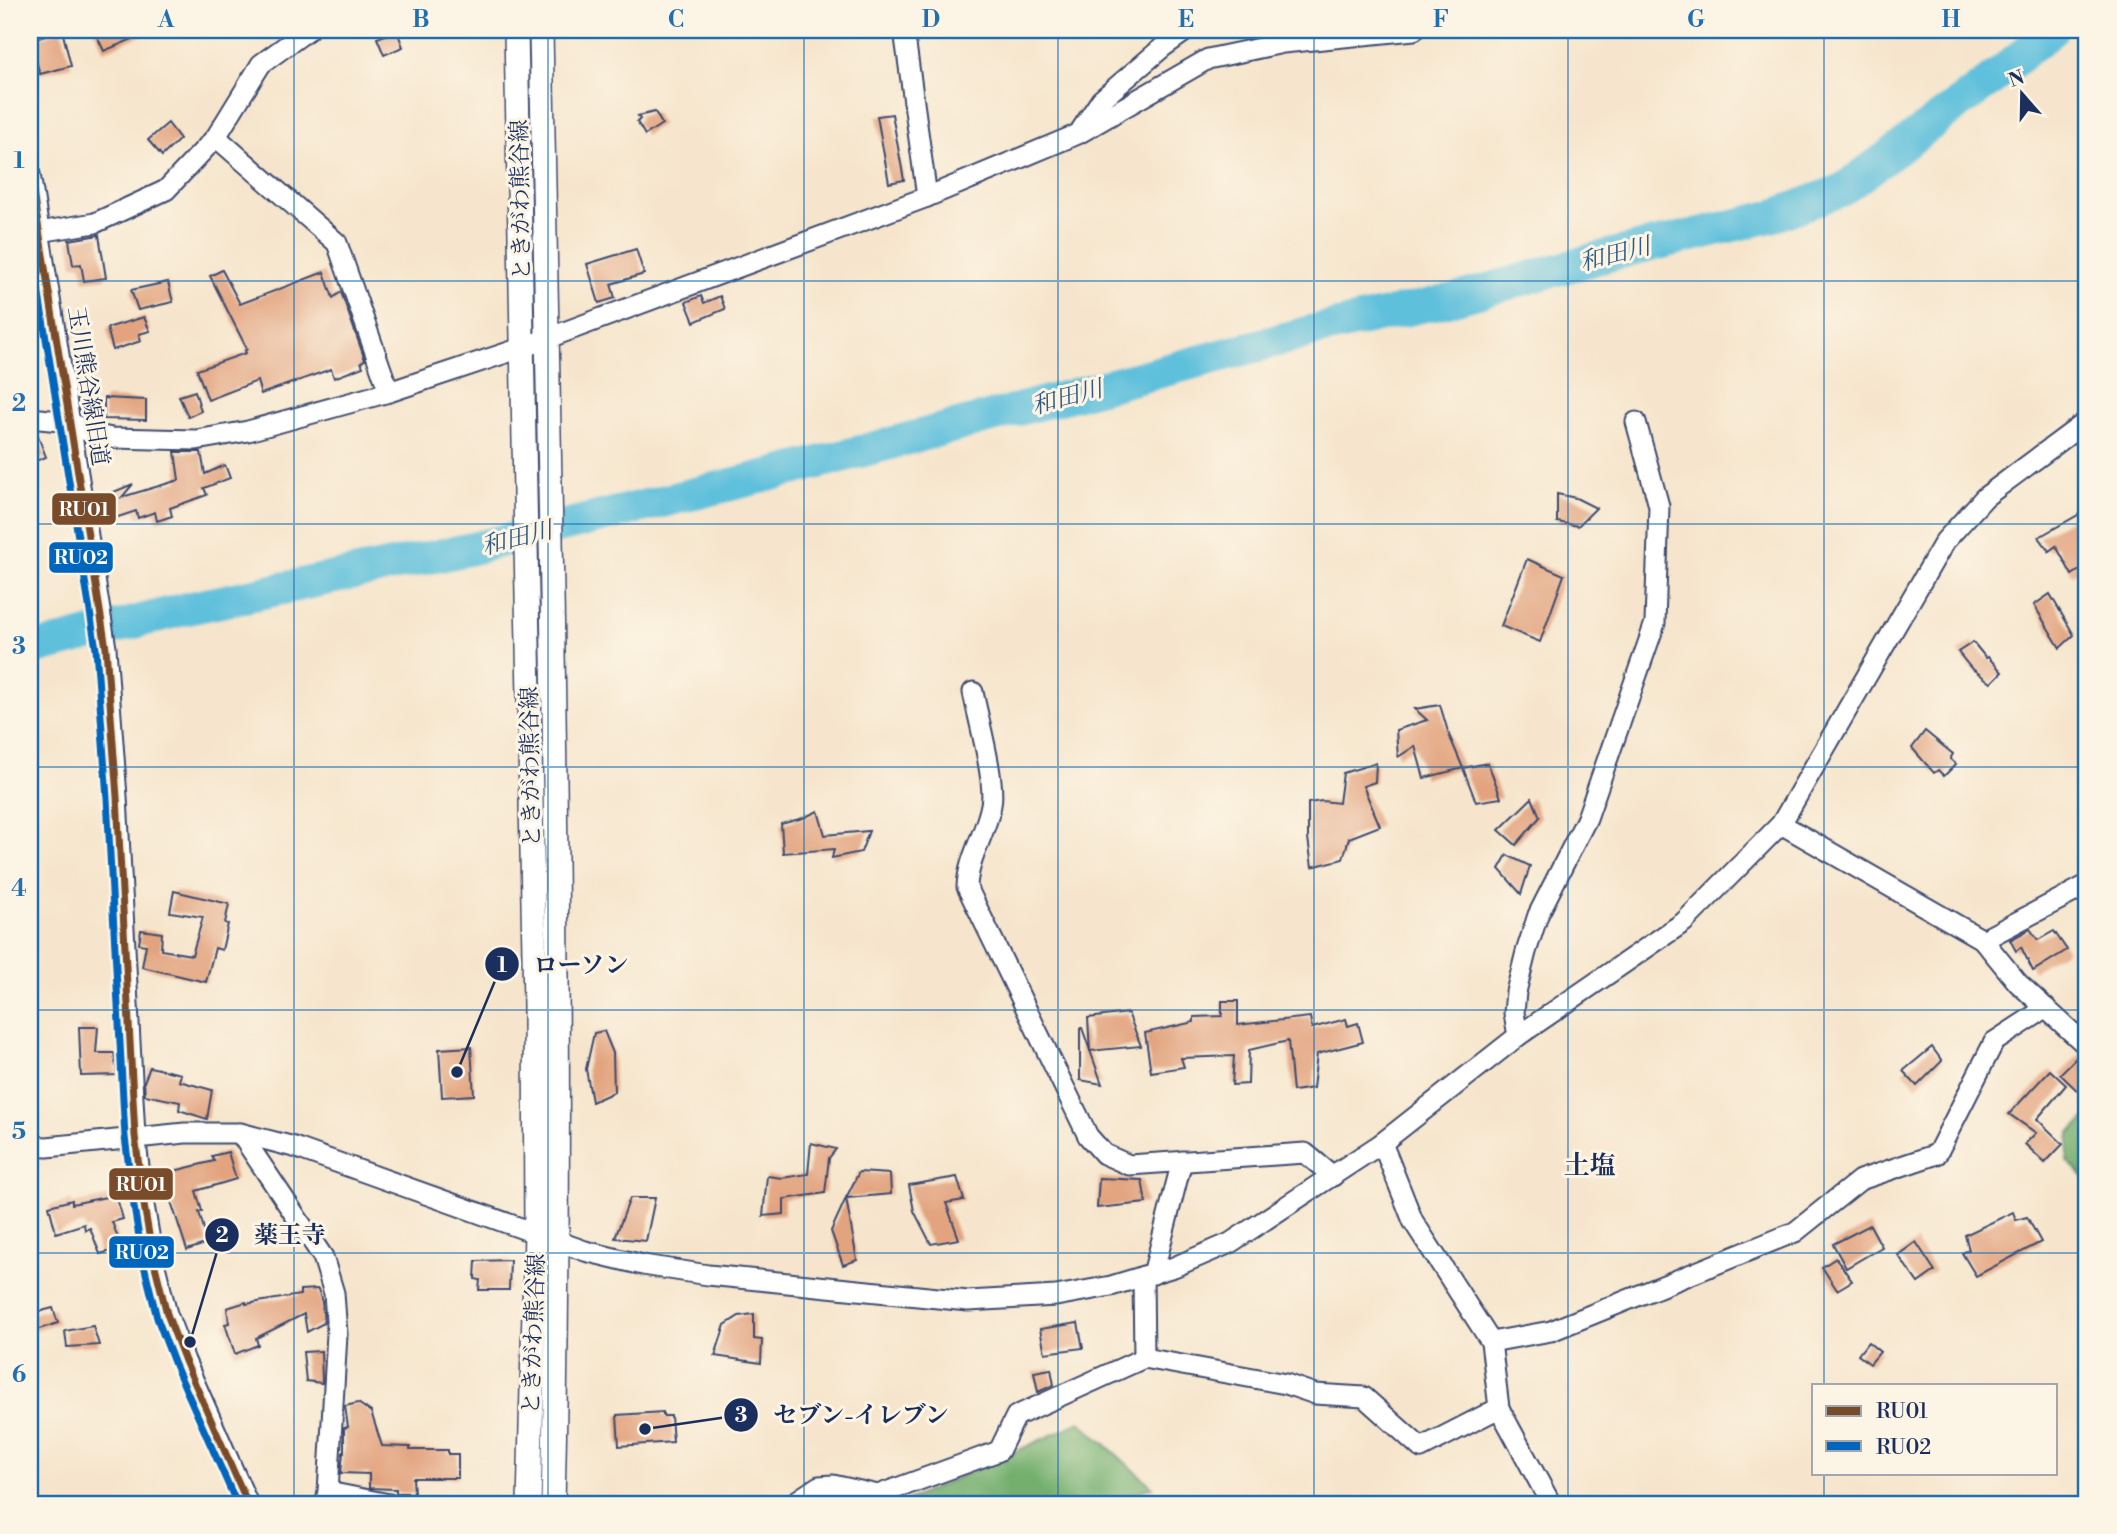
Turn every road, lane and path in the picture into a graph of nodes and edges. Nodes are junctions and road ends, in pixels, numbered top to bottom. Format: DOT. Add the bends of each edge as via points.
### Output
graph roads {
  1 [pos="308,30"];
  2 [pos="516,30"];
  3 [pos="541,30"];
  4 [pos="904,30"];
  5 [pos="1187,30"];
  6 [pos="1414,30"];
  7 [pos="1079,134"];
  8 [pos="216,137"];
  9 [pos="30,174"];
  10 [pos="927,197"];
  11 [pos="39,232"];
  12 [pos="547,338"];
  13 [pos="524,347"];
  14 [pos="389,392"];
  15 [pos="30,418"];
  16 [pos="2087,421"];
  17 [pos="70,422"];
  18 [pos="1636,422"];
  19 [pos="973,692"];
  20 [pos="1781,824"];
  21 [pos="2087,885"];
  22 [pos="1983,940"];
  23 [pos="2046,1008"];
  24 [pos="1518,1036"];
  25 [pos="2087,1045"];
  26 [pos="240,1133"];
  27 [pos="135,1136"];
  28 [pos="1382,1143"];
  29 [pos="30,1146"];
  30 [pos="1182,1161"];
  31 [pos="1333,1175"];
  32 [pos="536,1233"];
  33 [pos="558,1243"];
  34 [pos="1148,1275"];
  35 [pos="1491,1342"];
  36 [pos="1144,1357"];
  37 [pos="1499,1408"];
  38 [pos="326,1498"];
  39 [pos="248,1504"];
  40 [pos="388,1504"];
  41 [pos="529,1504"];
  42 [pos="552,1504"];
  43 [pos="792,1504"];
  44 [pos="1551,1504"];
  1 -- 8 [label="street" via="261,64"];
  2 -- 13 [label="main road, ときがわ熊谷線"];
  3 -- 12 [label="main road, ときがわ熊谷線"];
  4 -- 10 [label="street"];
  5 -- 7 [label="street" via="1101,100"];
  6 -- 7 [label="street" via="1283,43 1208,59"];
  7 -- 10 [label="street"];
  8 -- 11 [label="street" via="166,190 95,223"];
  8 -- 14 [label="street" via="337,243"];
  9 -- 11 [label="street, 玉川熊谷線旧道"];
  10 -- 12 [label="street"];
  11 -- 17 [label="street, 玉川熊谷線旧道"];
  12 -- 13 [label="street"];
  12 -- 33 [label="main road, ときがわ熊谷線"];
  13 -- 14 [label="street"];
  13 -- 32 [label="main road, ときがわ熊谷線"];
  14 -- 17 [label="street" via="248,431 196,440 113,438 92,434"];
  15 -- 17 [label="street"];
  16 -- 20 [label="street" via="1985,497 1945,541"];
  17 -- 27 [label="street, 玉川熊谷線旧道" via="106,648"];
  18 -- 24 [label="street" via="1659,506 1656,623 1587,818 1538,915 1516,992"];
  19 -- 30 [label="street" via="992,803 967,872 967,887 1088,1136 1104,1154 1129,1165"];
  20 -- 22 [label="street"];
  20 -- 24 [label="street" via="1684,922"];
  21 -- 22 [label="street"];
  22 -- 23 [label="street" via="2018,983"];
  23 -- 25 [label="street"];
  23 -- 35 [label="street" via="1994,1042 1937,1154 1860,1180 1795,1232 1551,1331"];
  24 -- 28 [label="street"];
  26 -- 27 [label="street"];
  26 -- 32 [label="street" via="294,1147"];
  26 -- 38 [label="street" via="323,1257 334,1293 337,1334"];
  27 -- 29 [label="street"];
  27 -- 39 [label="street" via="153,1258 167,1314"];
  28 -- 31 [label="street"];
  28 -- 35 [label="street" via="1413,1222"];
  30 -- 31 [label="street" via="1305,1153"];
  30 -- 34 [label="street"];
  31 -- 34 [label="street" via="1230,1243"];
  32 -- 33 [label="street"];
  32 -- 41 [label="main road, ときがわ熊谷線"];
  33 -- 34 [label="street" via="643,1265 708,1275 968,1301 1056,1296"];
  33 -- 42 [label="main road, ときがわ熊谷線"];
  34 -- 36 [label="street"];
  35 -- 37 [label="street"];
  36 -- 37 [label="street" via="1286,1384 1315,1394 1364,1397 1421,1448"];
  36 -- 43 [label="street" via="1016,1416 999,1451 878,1495 819,1486"];
  37 -- 44 [label="street"];
  38 -- 40 [label="street"];
}
